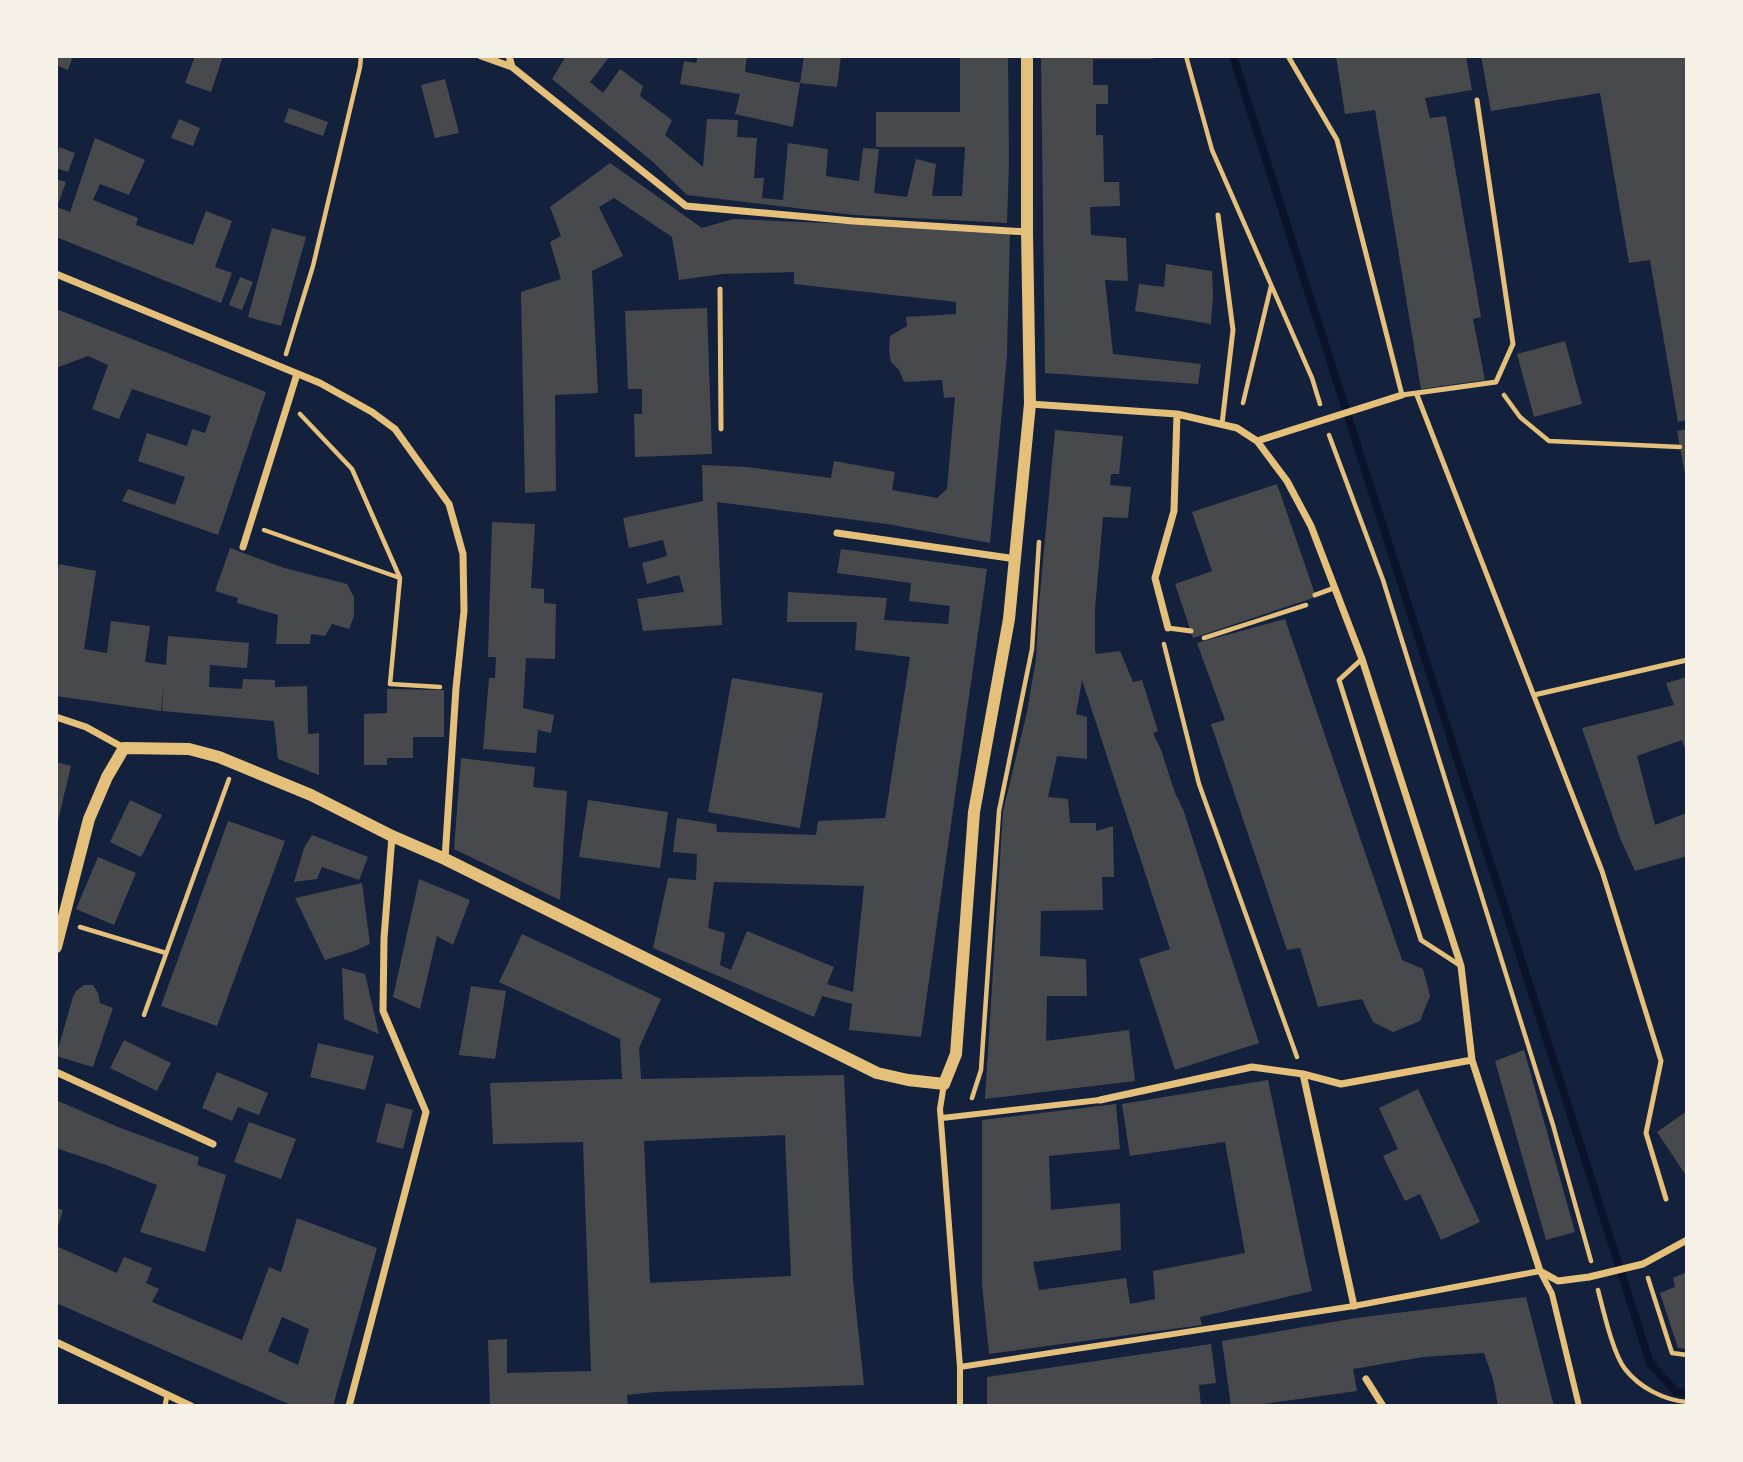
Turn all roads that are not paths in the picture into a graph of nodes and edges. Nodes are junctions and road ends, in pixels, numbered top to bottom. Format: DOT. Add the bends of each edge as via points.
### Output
graph roads {
  1 [pos="481,56"];
  2 [pos="509,56"];
  3 [pos="1027,56"];
  4 [pos="1288,56"];
  5 [pos="512,67"];
  6 [pos="1477,100"];
  7 [pos="1218,215"];
  8 [pos="1027,232"];
  9 [pos="56,274"];
  10 [pos="720,289"];
  11 [pos="297,374"];
  12 [pos="1402,395"];
  13 [pos="1417,395"];
  14 [pos="1030,404"];
  15 [pos="1177,414"];
  16 [pos="1222,424"];
  17 [pos="721,429"];
  18 [pos="1257,441"];
  19 [pos="837,533"];
  20 [pos="243,547"];
  21 [pos="1016,559"];
  22 [pos="1336,592"];
  23 [pos="1315,595"];
  24 [pos="1168,628"];
  25 [pos="1191,631"];
  26 [pos="1362,659"];
  27 [pos="1687,660"];
  28 [pos="1534,695"];
  29 [pos="56,717"];
  30 [pos="124,748"];
  31 [pos="392,835"];
  32 [pos="445,859"];
  33 [pos="56,947"];
  34 [pos="1461,966"];
  35 [pos="1472,1060"];
  36 [pos="56,1072"];
  37 [pos="1303,1074"];
  38 [pos="944,1084"];
  39 [pos="1100,1100"];
  40 [pos="942,1118"];
  41 [pos="213,1144"];
  42 [pos="1666,1199"];
  43 [pos="1687,1240"];
  44 [pos="1540,1271"];
  45 [pos="1354,1306"];
  46 [pos="56,1342"];
  47 [pos="960,1367"];
  48 [pos="1366,1379"];
  49 [pos="167,1395"];
  50 [pos="164,1406"];
  51 [pos="191,1406"];
  52 [pos="349,1406"];
  53 [pos="960,1406"];
  54 [pos="1383,1406"];
  55 [pos="1579,1406"];
  1 -- 5 [label="street"];
  2 -- 5 [label="street"];
  3 -- 8 [label="street"];
  4 -- 12 [label="lane" via="1337,140"];
  5 -- 8 [label="street" via="686,206"];
  6 -- 13 [label="lane" via="1513,344 1496,383"];
  7 -- 16 [label="lane" via="1233,330"];
  8 -- 14 [label="street"];
  9 -- 11 [label="street"];
  10 -- 17 [label="lane"];
  11 -- 20 [label="street"];
  11 -- 32 [label="street" via="395,429 449,504 463,554 464,611"];
  12 -- 13 [label="lane"];
  12 -- 18 [label="street"];
  13 -- 28 [label="lane"];
  14 -- 15 [label="street"];
  14 -- 21 [label="street"];
  15 -- 16 [label="street"];
  15 -- 24 [label="street" via="1174,512 1155,578"];
  16 -- 18 [label="street"];
  18 -- 22 [label="street" via="1311,526"];
  19 -- 21 [label="street"];
  21 -- 38 [label="street" via="1005,649 974,812 956,1054"];
  22 -- 23 [label="lane"];
  22 -- 26 [label="street"];
  24 -- 25 [label="lane"];
  26 -- 34 [label="street"];
  26 -- 34 [label="lane" via="1339,680 1421,940"];
  27 -- 28 [label="lane"];
  28 -- 42 [label="lane" via="1602,870 1661,1061 1646,1133"];
  29 -- 30 [label="street"];
  30 -- 31 [label="street" via="189,749 234,763"];
  30 -- 33 [label="street" via="89,819"];
  31 -- 32 [label="street"];
  31 -- 52 [label="street" via="383,1011 426,1112"];
  32 -- 38 [label="street" via="877,1073"];
  34 -- 35 [label="street"];
  35 -- 37 [label="street" via="1341,1084"];
  35 -- 44 [label="street"];
  36 -- 41 [label="street"];
  37 -- 39 [label="street" via="1252,1067"];
  37 -- 45 [label="street"];
  38 -- 40 [label="street"];
  39 -- 40 [label="street"];
  40 -- 47 [label="street"];
  43 -- 44 [label="street" via="1643,1264 1592,1278 1558,1281"];
  44 -- 45 [label="street"];
  44 -- 55 [label="street" via="1552,1294"];
  45 -- 47 [label="street"];
  46 -- 49 [label="street"];
  47 -- 53 [label="street"];
  48 -- 54 [label="street"];
  49 -- 50 [label="lane"];
  49 -- 51 [label="street"];
}
